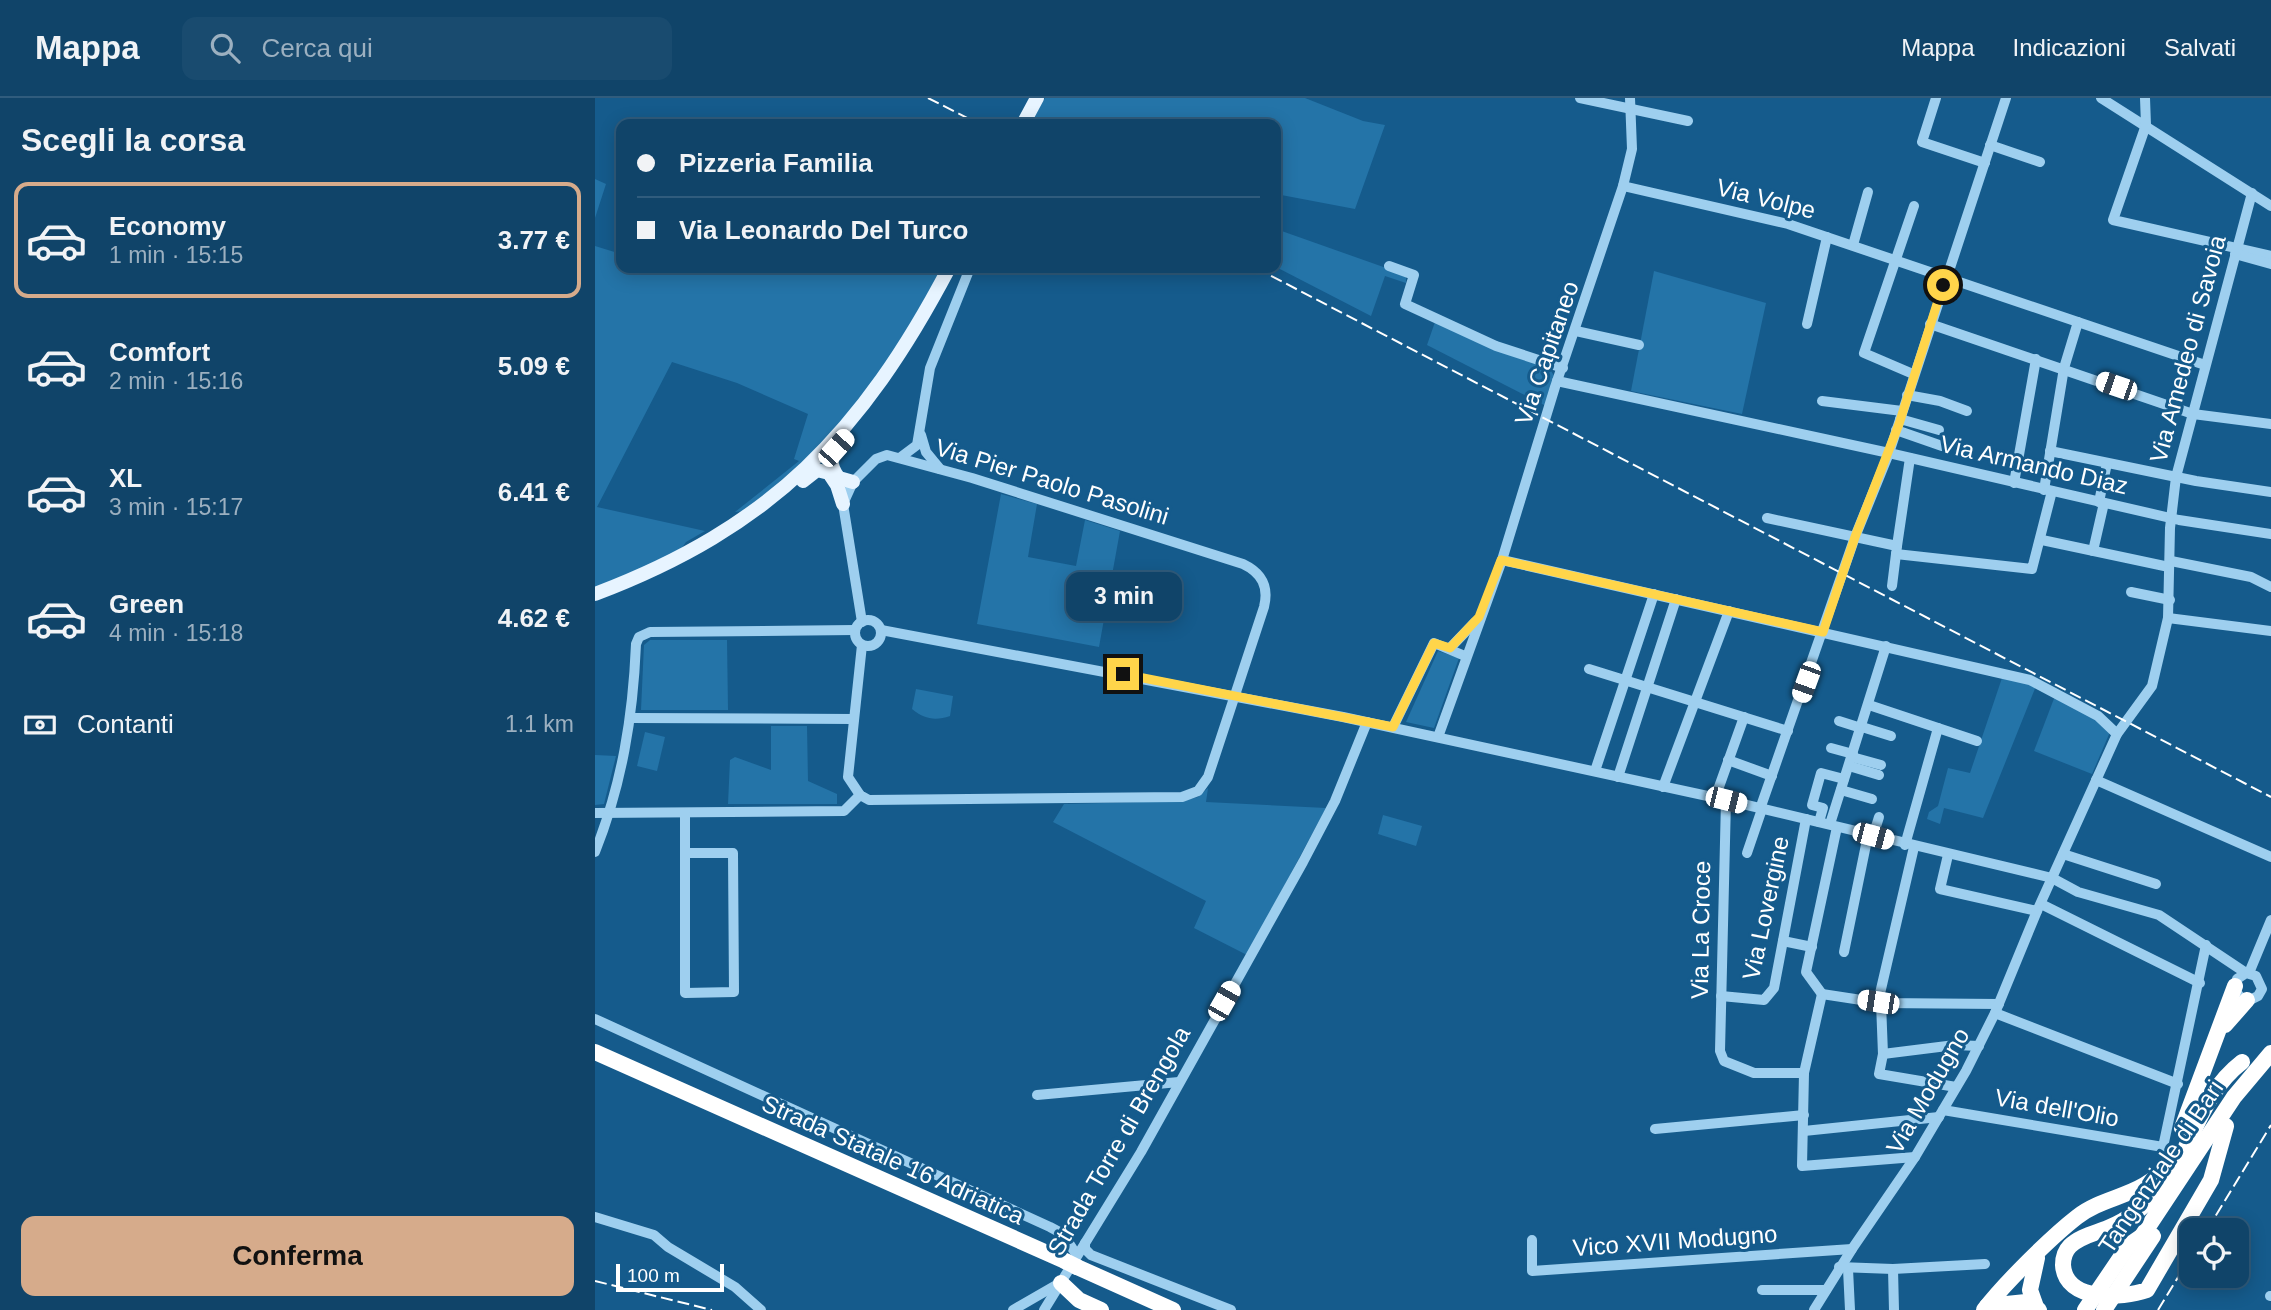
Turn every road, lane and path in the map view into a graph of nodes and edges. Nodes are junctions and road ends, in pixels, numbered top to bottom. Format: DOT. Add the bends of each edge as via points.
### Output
graph roads {
  1 [pos="1580,98"];
  2 [pos="1936,98"];
  3 [pos="2006,98"];
  4 [pos="2101,98"];
  5 [pos="2143,98"];
  6 [pos="1036,99"];
  7 [pos="1630,104"];
  8 [pos="2127,113"];
  9 [pos="1026,119"];
  10 [pos="1688,121"];
  11 [pos="2146,125"];
  12 [pos="1990,145"];
  13 [pos="2040,162"];
  14 [pos="1985,163"];
  15 [pos="1623,186"];
  16 [pos="1868,192"];
  17 [pos="2252,192"];
  18 [pos="1914,206"];
  19 [pos="2271,206"];
  20 [pos="1827,237"];
  21 [pos="1853,245"];
  22 [pos="2237,250"];
  23 [pos="2271,256"];
  24 [pos="1896,260"];
  25 [pos="2271,264"];
  26 [pos="1389,266"];
  27 [pos="946,273"];
  28 [pos="968,273"];
  29 [pos="1946,277"];
  30 [pos="2078,322"];
  31 [pos="1807,324"];
  32 [pos="1930,324"];
  33 [pos="1576,331"];
  34 [pos="1639,345"];
  35 [pos="2036,359"];
  36 [pos="2205,365"];
  37 [pos="1563,368"];
  38 [pos="2064,368"];
  39 [pos="1913,374"];
  40 [pos="1557,381"];
  41 [pos="1907,395"];
  42 [pos="1822,401"];
  43 [pos="1968,411"];
  44 [pos="2193,414"];
  45 [pos="856,416"];
  46 [pos="1900,420"];
  47 [pos="2271,424"];
  48 [pos="1940,430"];
  49 [pos="921,432"];
  50 [pos="1942,446"];
  51 [pos="2050,452"];
  52 [pos="1889,453"];
  53 [pos="901,457"];
  54 [pos="1910,458"];
  55 [pos="2107,463"];
  56 [pos="941,469"];
  57 [pos="2176,477"];
  58 [pos="853,482"];
  59 [pos="2014,483"];
  60 [pos="788,485"];
  61 [pos="2048,491"];
  62 [pos="2271,492"];
  63 [pos="2101,502"];
  64 [pos="843,504"];
  65 [pos="1767,517"];
  66 [pos="2171,518"];
  67 [pos="2271,534"];
  68 [pos="1855,537"];
  69 [pos="2042,540"];
  70 [pos="1898,551"];
  71 [pos="2093,551"];
  72 [pos="1501,560"];
  73 [pos="2170,564"];
  74 [pos="1892,586"];
  75 [pos="2271,587"];
  76 [pos="2131,592"];
  77 [pos="595,594"];
  78 [pos="1654,594"];
  79 [pos="1676,599"];
  80 [pos="2170,600"];
  81 [pos="1730,611"];
  82 [pos="1479,617"];
  83 [pos="2168,618"];
  84 [pos="858,626"];
  85 [pos="881,630"];
  86 [pos="2271,631"];
  87 [pos="1823,632"];
  88 [pos="862,645"];
  89 [pos="1886,646"];
  90 [pos="1450,648"];
  91 [pos="1465,656"];
  92 [pos="1589,669"];
  93 [pos="1625,680"];
  94 [pos="1648,687"];
  95 [pos="1235,696"];
  96 [pos="1695,702"];
  97 [pos="1869,705"];
  98 [pos="1744,717"];
  99 [pos="631,718"];
  100 [pos="854,719"];
  101 [pos="1839,721"];
  102 [pos="1367,722"];
  103 [pos="1393,727"];
  104 [pos="1938,727"];
  105 [pos="1861,728"];
  106 [pos="1788,731"];
  107 [pos="2116,734"];
  108 [pos="1891,736"];
  109 [pos="1438,737"];
  110 [pos="1977,741"];
  111 [pos="1831,748"];
  112 [pos="1851,759"];
  113 [pos="1728,760"];
  114 [pos="1880,770"];
  115 [pos="1595,771"];
  116 [pos="1772,776"];
  117 [pos="1618,777"];
  118 [pos="2096,780"];
  119 [pos="1843,785"];
  120 [pos="1663,787"];
  121 [pos="860,795"];
  122 [pos="1720,799"];
  123 [pos="1872,799"];
  124 [pos="1761,809"];
  125 [pos="595,813"];
  126 [pos="609,813"];
  127 [pos="685,813"];
  128 [pos="1879,817"];
  129 [pos="1806,819"];
  130 [pos="1829,824"];
  131 [pos="1870,836"];
  132 [pos="1909,846"];
  133 [pos="595,852"];
  134 [pos="685,853"];
  135 [pos="1747,853"];
  136 [pos="2063,854"];
  137 [pos="1948,855"];
  138 [pos="2271,857"];
  139 [pos="2052,878"];
  140 [pos="2156,884"];
  141 [pos="2039,907"];
  142 [pos="2271,920"];
  143 [pos="1783,941"];
  144 [pos="2206,945"];
  145 [pos="1812,947"];
  146 [pos="1845,952"];
  147 [pos="2245,978"];
  148 [pos="2200,983"];
  149 [pos="2271,988"];
  150 [pos="1822,994"];
  151 [pos="1721,996"];
  152 [pos="2253,998"];
  153 [pos="2271,1000"];
  154 [pos="1880,1003"];
  155 [pos="1997,1009"];
  156 [pos="595,1019"];
  157 [pos="2219,1032"];
  158 [pos="1979,1046"];
  159 [pos="595,1052"];
  160 [pos="2271,1052"];
  161 [pos="1883,1054"];
  162 [pos="595,1062"];
  163 [pos="2271,1067"];
  164 [pos="1804,1073"];
  165 [pos="2251,1073"];
  166 [pos="1179,1082"];
  167 [pos="2178,1084"];
  168 [pos="1956,1087"];
  169 [pos="1037,1095"];
  170 [pos="2235,1103"];
  171 [pos="1941,1113"];
  172 [pos="1804,1115"];
  173 [pos="2226,1126"];
  174 [pos="1655,1129"];
  175 [pos="1804,1130"];
  176 [pos="1915,1157"];
  177 [pos="595,1217"];
  178 [pos="2147,1236"];
  179 [pos="1532,1240"];
  180 [pos="1085,1243"];
  181 [pos="1851,1249"];
  182 [pos="2037,1256"];
  183 [pos="1985,1264"];
  184 [pos="1069,1268"];
  185 [pos="1844,1268"];
  186 [pos="1893,1269"];
  187 [pos="2013,1280"];
  188 [pos="1762,1290"];
  189 [pos="1825,1290"];
  190 [pos="2033,1302"];
  191 [pos="1985,1308"];
  192 [pos="761,1310"];
  193 [pos="1013,1310"];
  194 [pos="1044,1310"];
  195 [pos="1101,1310"];
  196 [pos="1151,1310"];
  197 [pos="1173,1310"];
  198 [pos="1231,1310"];
  199 [pos="1814,1310"];
  200 [pos="1850,1310"];
  201 [pos="1894,1310"];
  202 [pos="2085,1310"];
  203 [pos="2094,1310"];
  204 [pos="2104,1310"];
  205 [pos="2115,1310"];
  1 -- 7 [label="street"];
  2 -- 14 [label="street" via="1922,142"];
  3 -- 12 [label="street"];
  4 -- 8 [label="street"];
  5 -- 8 [label="street"];
  5 -- 11 [label="street"];
  6 -- 9 [label="main road"];
  7 -- 10 [label="street"];
  7 -- 15 [label="street, Via Capitaneo" via="1632,149"];
  8 -- 11 [label="street"];
  11 -- 17 [label="street"];
  11 -- 22 [label="street" via="2113,220"];
  12 -- 13 [label="street"];
  12 -- 14 [label="street"];
  14 -- 29 [label="street"];
  15 -- 20 [label="street, Via Volpe"];
  15 -- 33 [label="street, Via Capitaneo"];
  16 -- 21 [label="street"];
  17 -- 19 [label="street"];
  17 -- 22 [label="street, Via Amedeo di Savoia"];
  18 -- 24 [label="street"];
  20 -- 21 [label="street, Via Volpe"];
  20 -- 31 [label="street"];
  21 -- 24 [label="street, Via Volpe"];
  22 -- 23 [label="street"];
  22 -- 25 [label="street"];
  22 -- 36 [label="street, Via Amedeo di Savoia"];
  24 -- 29 [label="street, Via Volpe"];
  24 -- 39 [label="street" via="1865,356"];
  26 -- 37 [label="street" via="1414,275 1405,303 1496,346"];
  27 -- 45 [label="main road" via="896,362"];
  28 -- 49 [label="street" via="930,368"];
  29 -- 30 [label="street, Via Volpe"];
  29 -- 32 [label="street"];
  30 -- 36 [label="street, Via Volpe"];
  30 -- 38 [label="street"];
  32 -- 35 [label="street"];
  32 -- 39 [label="street"];
  33 -- 34 [label="street"];
  33 -- 37 [label="street, Via Capitaneo"];
  35 -- 38 [label="street"];
  35 -- 59 [label="street"];
  36 -- 44 [label="street, Via Amedeo di Savoia"];
  37 -- 40 [label="street, Via Capitaneo"];
  38 -- 44 [label="street"];
  38 -- 51 [label="street"];
  39 -- 41 [label="street"];
  40 -- 52 [label="street, Via Armando Diaz"];
  40 -- 72 [label="street, Via Capitaneo"];
  41 -- 43 [label="street"];
  41 -- 46 [label="street"];
  42 -- 46 [label="street"];
  44 -- 47 [label="street"];
  44 -- 57 [label="street, Via Amedeo di Savoia"];
  45 -- 58 [label="main road" via="851,432 831,460 839,478"];
  45 -- 60 [label="main road"];
  46 -- 48 [label="street"];
  46 -- 50 [label="street"];
  46 -- 52 [label="street"];
  49 -- 53 [label="street" via="917,445"];
  49 -- 56 [label="street" via="926,452"];
  51 -- 55 [label="street"];
  51 -- 61 [label="street"];
  52 -- 54 [label="street, Via Armando Diaz"];
  52 -- 68 [label="street"];
  53 -- 56 [label="street, Via Pier Paolo Pasolini"];
  53 -- 58 [label="street, Via Pier Paolo Pasolini" via="881,456"];
  54 -- 59 [label="street, Via Armando Diaz"];
  54 -- 70 [label="street"];
  55 -- 57 [label="street"];
  55 -- 63 [label="street"];
  56 -- 95 [label="street, Via Pier Paolo Pasolini" via="1252,568 1264,583 1265,601"];
  57 -- 62 [label="street"];
  57 -- 66 [label="street, Via Amedeo di Savoia"];
  58 -- 64 [label="street, Via Pier Paolo Pasolini"];
  59 -- 61 [label="street, Via Armando Diaz"];
  60 -- 64 [label="main road" via="823,470 834,478"];
  60 -- 77 [label="main road" via="695,550"];
  61 -- 63 [label="street, Via Armando Diaz"];
  61 -- 69 [label="street"];
  63 -- 66 [label="street, Via Armando Diaz"];
  63 -- 71 [label="street"];
  64 -- 84 [label="street"];
  65 -- 68 [label="street"];
  66 -- 67 [label="street, Via Armando Diaz"];
  66 -- 73 [label="street, Via Amedeo di Savoia"];
  68 -- 70 [label="street"];
  68 -- 87 [label="street"];
  69 -- 70 [label="street" via="2032,569"];
  69 -- 71 [label="street"];
  70 -- 74 [label="street"];
  71 -- 73 [label="street"];
  72 -- 78 [label="street"];
  72 -- 82 [label="street, Via Capitaneo"];
  73 -- 75 [label="street" via="2251,578"];
  73 -- 80 [label="street, Via Amedeo di Savoia"];
  76 -- 80 [label="street"];
  78 -- 79 [label="street"];
  78 -- 93 [label="street"];
  79 -- 81 [label="street"];
  79 -- 94 [label="street"];
  80 -- 83 [label="street, Via Amedeo di Savoia"];
  81 -- 87 [label="street"];
  81 -- 96 [label="street"];
  82 -- 90 [label="street"];
  82 -- 91 [label="street, Via Capitaneo"];
  83 -- 86 [label="street"];
  83 -- 107 [label="street, Via Amedeo di Savoia" via="2152,686"];
  84 -- 85 [label="street" via="872,621"];
  84 -- 88 [label="street" via="856,639"];
  84 -- 99 [label="street" via="645,634 636,644"];
  85 -- 88 [label="street" via="876,644"];
  85 -- 95 [label="street"];
  87 -- 89 [label="street"];
  87 -- 106 [label="street"];
  88 -- 100 [label="street"];
  89 -- 97 [label="street"];
  89 -- 107 [label="street" via="2038,683 2098,716"];
  90 -- 91 [label="street"];
  90 -- 103 [label="street" via="1434,643"];
  91 -- 109 [label="street, Via Capitaneo"];
  92 -- 93 [label="street"];
  93 -- 94 [label="street"];
  93 -- 115 [label="street"];
  94 -- 96 [label="street"];
  94 -- 117 [label="street"];
  95 -- 102 [label="street"];
  95 -- 121 [label="street, Via Pier Paolo Pasolini" via="1208,777 1189,796 881,802"];
  96 -- 98 [label="street"];
  96 -- 120 [label="street"];
  97 -- 104 [label="street"];
  97 -- 105 [label="street"];
  98 -- 106 [label="street"];
  98 -- 113 [label="street, Via La Croce"];
  99 -- 100 [label="street"];
  99 -- 126 [label="street"];
  100 -- 121 [label="street" via="848,776"];
  101 -- 105 [label="street"];
  102 -- 103 [label="street"];
  102 -- 166 [label="street, Strada Torre di Brengola" via="1328,813"];
  103 -- 109 [label="street"];
  104 -- 110 [label="street"];
  104 -- 132 [label="street"];
  105 -- 108 [label="street"];
  105 -- 112 [label="street"];
  106 -- 116 [label="street"];
  107 -- 118 [label="street"];
  109 -- 115 [label="street"];
  111 -- 112 [label="street"];
  112 -- 114 [label="street"];
  112 -- 119 [label="street"];
  113 -- 116 [label="street"];
  113 -- 122 [label="street, Via La Croce"];
  115 -- 117 [label="street"];
  116 -- 124 [label="street"];
  117 -- 120 [label="street"];
  118 -- 136 [label="street"];
  118 -- 138 [label="street"];
  119 -- 123 [label="street"];
  119 -- 130 [label="street"];
  119 -- 130 [label="street" via="1821,773 1812,805 1823,808"];
  120 -- 122 [label="street"];
  121 -- 127 [label="street" via="844,811"];
  122 -- 124 [label="street"];
  122 -- 151 [label="street, Via La Croce"];
  124 -- 129 [label="street"];
  124 -- 135 [label="street"];
  125 -- 126 [label="street"];
  126 -- 127 [label="street"];
  126 -- 133 [label="street"];
  127 -- 134 [label="street"];
  128 -- 131 [label="street"];
  129 -- 130 [label="street"];
  129 -- 143 [label="street, Via Lovergine"];
  130 -- 131 [label="street"];
  130 -- 145 [label="street"];
  131 -- 132 [label="street"];
  131 -- 146 [label="street"];
  132 -- 137 [label="street"];
  132 -- 154 [label="street"];
  134 -- 134 [label="street" via="685,993 734,992 733,853"];
  136 -- 139 [label="street"];
  136 -- 140 [label="street"];
  137 -- 139 [label="street"];
  137 -- 141 [label="street" via="1940,889"];
  139 -- 141 [label="street, Via Modugno"];
  139 -- 144 [label="street" via="2078,892 2159,915"];
  141 -- 148 [label="street"];
  141 -- 155 [label="street, Via Modugno"];
  142 -- 147 [label="street"];
  143 -- 145 [label="street"];
  143 -- 151 [label="street, Via Lovergine" via="1769,998"];
  144 -- 147 [label="street" via="2226,957"];
  144 -- 148 [label="street"];
  145 -- 150 [label="street" via="1806,972"];
  147 -- 149 [label="street"];
  147 -- 152 [label="street" via="2240,997"];
  147 -- 152 [label="street" via="2262,985"];
  147 -- 157 [label="highway"];
  148 -- 167 [label="street"];
  150 -- 154 [label="street"];
  150 -- 164 [label="street"];
  151 -- 164 [label="street, Via La Croce" via="1720,1051 1724,1060 1755,1073"];
  152 -- 153 [label="street"];
  152 -- 157 [label="highway"];
  154 -- 155 [label="street"];
  154 -- 161 [label="street"];
  155 -- 158 [label="street, Via Modugno"];
  155 -- 167 [label="street"];
  156 -- 184 [label="street" via="1050,1227 1063,1234"];
  157 -- 182 [label="highway" via="2164,1168 2133,1194 2096,1205 2077,1217"];
  158 -- 161 [label="street"];
  158 -- 168 [label="street, Via Modugno"];
  159 -- 184 [label="highway, Strada Statale 16 Adriatica"];
  160 -- 165 [label="highway, Tangenziale di Bari"];
  161 -- 168 [label="street" via="1879,1074"];
  162 -- 184 [label="highway, Strada Statale 16 Adriatica"];
  163 -- 165 [label="highway, Tangenziale di Bari"];
  164 -- 172 [label="street"];
  165 -- 170 [label="highway, Tangenziale di Bari"];
  165 -- 173 [label="highway" via="2231,1071 2207,1101 2181,1156 2151,1198 2124,1220 2068,1247 2063,1260 2070,1285 2090,1294 2147,1290 2211,1180"];
  166 -- 169 [label="street"];
  166 -- 180 [label="street, Strada Torre di Brengola"];
  167 -- 171 [label="street, Via dell'Olio" via="2164,1147"];
  168 -- 171 [label="street, Via Modugno"];
  170 -- 173 [label="highway, Tangenziale di Bari"];
  170 -- 178 [label="highway, Tangenziale di Bari"];
  171 -- 175 [label="street, Via dell'Olio"];
  171 -- 176 [label="street, Via Modugno"];
  172 -- 174 [label="street"];
  172 -- 175 [label="street"];
  173 -- 178 [label="highway, Tangenziale di Bari"];
  175 -- 176 [label="street" via="1803,1166"];
  176 -- 181 [label="street, Via Modugno"];
  177 -- 192 [label="street" via="654,1235 736,1287"];
  178 -- 202 [label="highway, bridge" via="2129,1245"];
  178 -- 203 [label="highway, Tangenziale di Bari"];
  178 -- 204 [label="highway, Tangenziale di Bari, bridge"];
  178 -- 205 [label="highway, bridge" via="2140,1270"];
  179 -- 181 [label="street, Vico XVII Modugno" via="1532,1271"];
  180 -- 184 [label="street, Strada Torre di Brengola"];
  180 -- 198 [label="street" via="1091,1255"];
  181 -- 185 [label="street, Via Modugno"];
  182 -- 187 [label="highway"];
  182 -- 190 [label="highway"];
  183 -- 186 [label="street"];
  184 -- 193 [label="street"];
  184 -- 194 [label="street"];
  184 -- 195 [label="highway" via="1079,1300"];
  184 -- 196 [label="highway, Strada Statale 16 Adriatica"];
  184 -- 197 [label="highway, Strada Statale 16 Adriatica"];
  185 -- 186 [label="street"];
  185 -- 189 [label="street, Via Modugno"];
  185 -- 200 [label="street"];
  186 -- 201 [label="street"];
  187 -- 190 [label="highway" via="2017,1292"];
  187 -- 191 [label="highway"];
  188 -- 189 [label="street"];
  189 -- 199 [label="street, Via Modugno"];
  190 -- 191 [label="highway"];
}
